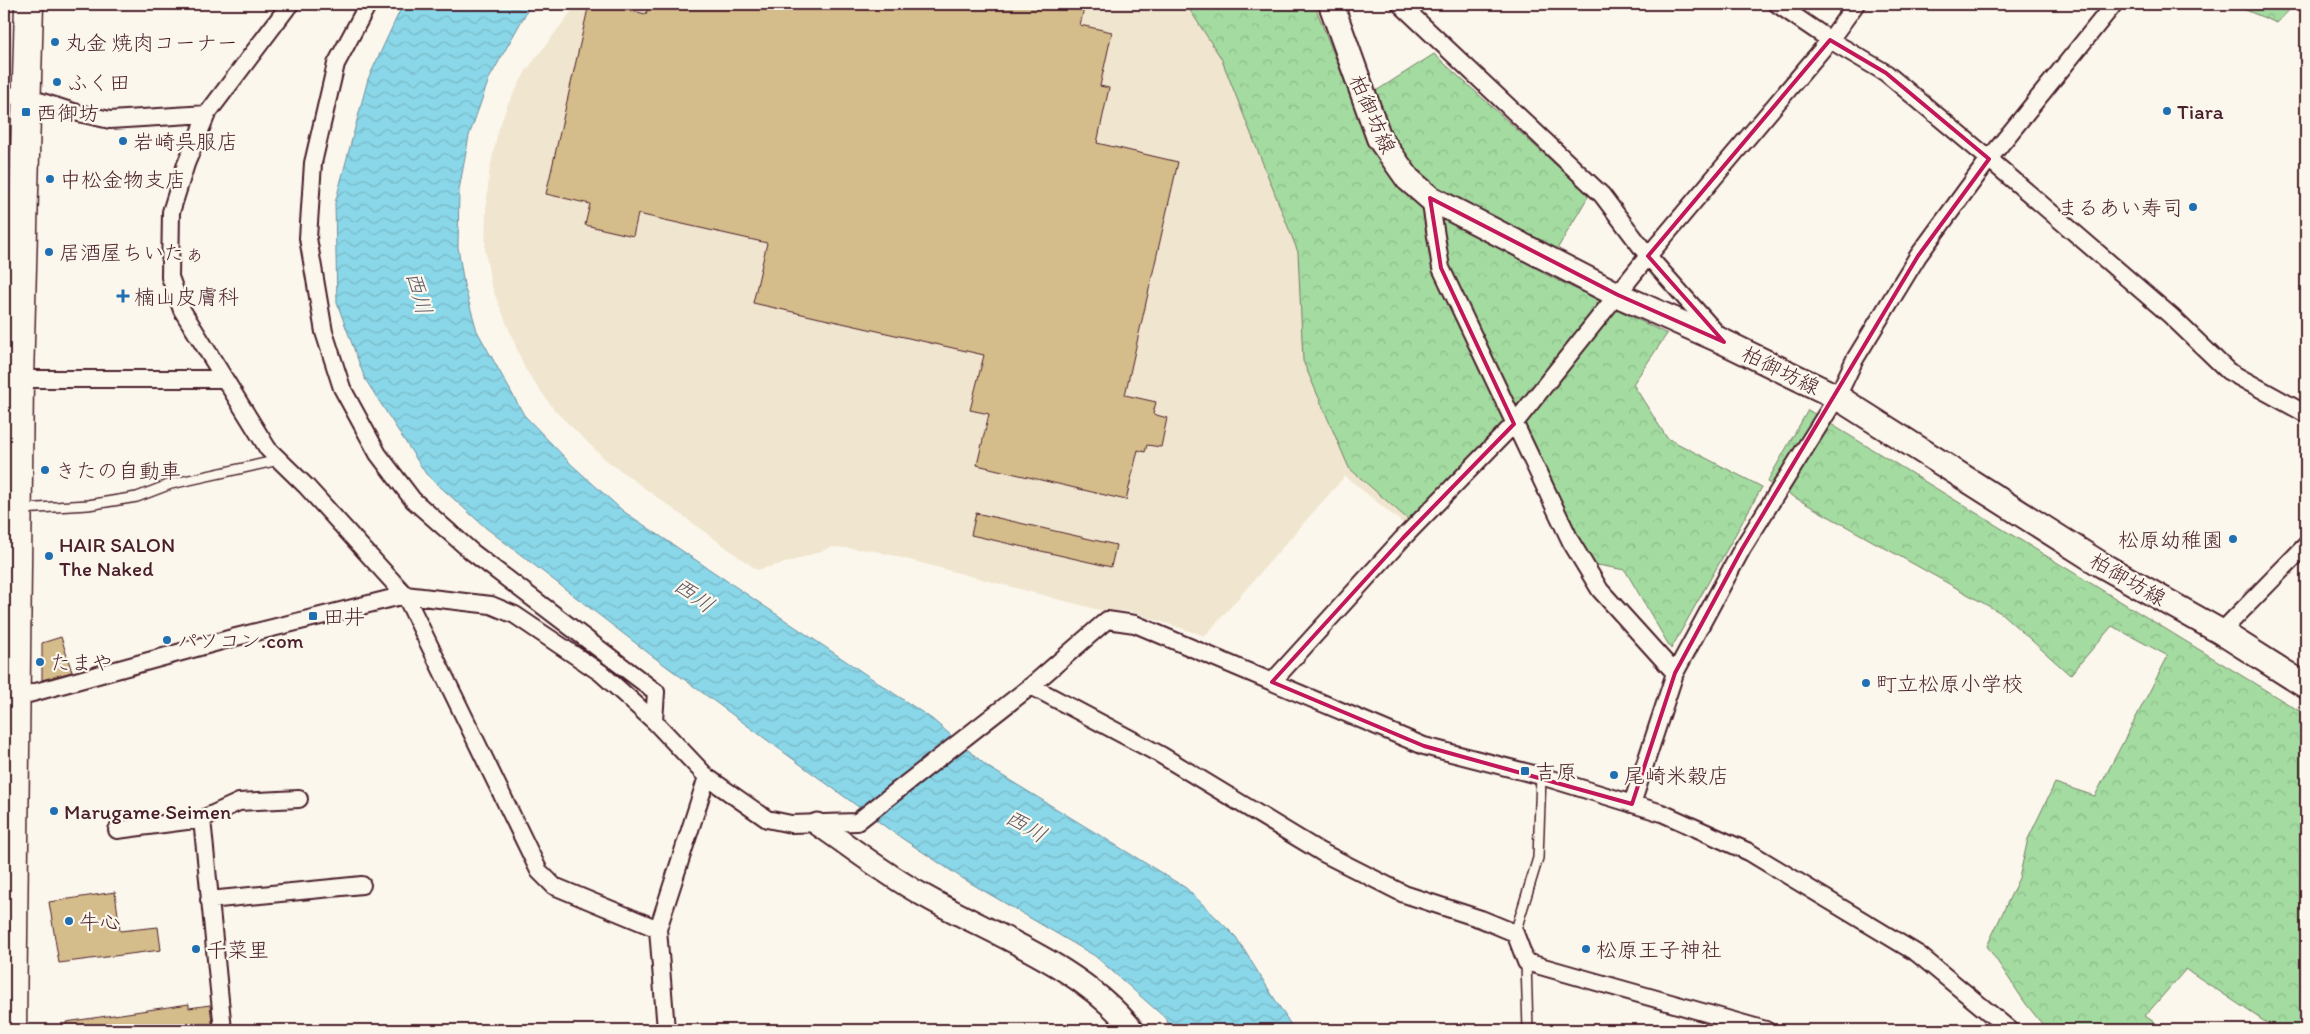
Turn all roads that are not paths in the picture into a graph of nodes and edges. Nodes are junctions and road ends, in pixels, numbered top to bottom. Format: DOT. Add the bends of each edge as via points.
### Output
graph roads {
  1 [pos="29,4"];
  2 [pos="290,4"];
  3 [pos="368,4"];
  4 [pos="1331,4"];
  5 [pos="1400,4"];
  6 [pos="1777,4"];
  7 [pos="1856,4"];
  8 [pos="2114,4"];
  9 [pos="1830,40"];
  10 [pos="16,96"];
  11 [pos="208,114"];
  12 [pos="1989,159"];
  13 [pos="1430,198"];
  14 [pos="1648,256"];
  15 [pos="1618,295"];
  16 [pos="1724,342"];
  17 [pos="12,379"];
  18 [pos="224,379"];
  19 [pos="1837,397"];
  20 [pos="2306,414"];
  21 [pos="1514,424"];
  22 [pos="280,460"];
  23 [pos="17,509"];
  24 [pos="2306,545"];
  25 [pos="405,595"];
  26 [pos="2221,632"];
  27 [pos="1675,673"];
  28 [pos="1272,682"];
  29 [pos="1031,686"];
  30 [pos="2306,686"];
  31 [pos="9,698"];
  32 [pos="654,721"];
  33 [pos="1541,776"];
  34 [pos="707,778"];
  35 [pos="299,799"];
  36 [pos="1632,804"];
  37 [pos="202,819"];
  38 [pos="817,824"];
  39 [pos="117,830"];
  40 [pos="362,886"];
  41 [pos="209,900"];
  42 [pos="8,916"];
  43 [pos="658,929"];
  44 [pos="1515,933"];
  45 [pos="1526,962"];
  46 [pos="12,1030"];
  47 [pos="223,1030"];
  48 [pos="666,1030"];
  49 [pos="1133,1030"];
  50 [pos="1528,1030"];
  51 [pos="1766,1030"];
  52 [pos="2010,1030"];
  1 -- 10 [label="highway"];
  2 -- 11 [label="street"];
  3 -- 32 [label="street" via="336,64 313,163 309,219 308,238 324,332 342,388 378,454 413,500 472,552 656,692"];
  4 -- 13 [label="main road, 柏御坊線" via="1379,138 1408,179"];
  5 -- 14 [label="street" via="1602,195"];
  6 -- 9 [label="street"];
  7 -- 9 [label="street"];
  8 -- 12 [label="street"];
  9 -- 12 [label="street" via="1886,73"];
  9 -- 14 [label="street"];
  10 -- 11 [label="street" via="110,120"];
  10 -- 17 [label="highway"];
  11 -- 18 [label="street" via="186,164 171,212 170,277 182,310"];
  12 -- 19 [label="street" via="1918,256 1856,358"];
  12 -- 20 [label="street" via="2171,316 2228,371"];
  13 -- 15 [label="main road, 柏御坊線"];
  13 -- 21 [label="street" via="1441,268"];
  14 -- 15 [label="street"];
  14 -- 16 [label="street"];
  15 -- 16 [label="main road, 柏御坊線"];
  15 -- 21 [label="street"];
  16 -- 19 [label="main road, 柏御坊線"];
  17 -- 18 [label="street"];
  17 -- 23 [label="highway"];
  18 -- 22 [label="street" via="268,449"];
  19 -- 26 [label="main road, 柏御坊線" via="2102,565"];
  19 -- 27 [label="street" via="1742,549"];
  21 -- 27 [label="street" via="1571,542 1600,590"];
  21 -- 28 [label="street" via="1403,538"];
  22 -- 23 [label="lane" via="171,484 138,497 88,505"];
  22 -- 25 [label="street"];
  23 -- 31 [label="highway"];
  24 -- 26 [label="street"];
  25 -- 31 [label="street"];
  25 -- 32 [label="street" via="491,605 515,615 601,672"];
  25 -- 43 [label="street" via="539,871 554,886"];
  26 -- 30 [label="main road, 柏御坊線"];
  27 -- 36 [label="street"];
  28 -- 29 [label="street" via="1135,624 1107,620"];
  28 -- 33 [label="street" via="1424,746"];
  29 -- 38 [label="street" via="857,822"];
  29 -- 44 [label="street" via="1162,755 1321,852 1404,894"];
  31 -- 42 [label="highway"];
  32 -- 34 [label="street"];
  33 -- 36 [label="street"];
  33 -- 44 [label="lane" via="1538,858"];
  34 -- 38 [label="street" via="767,819 791,824"];
  34 -- 43 [label="street"];
  35 -- 37 [label="street" via="239,802"];
  36 -- 52 [label="street" via="1662,813 1740,848 1792,877 1918,954"];
  37 -- 39 [label="street"];
  37 -- 41 [label="street"];
  38 -- 49 [label="street" via="919,894 1027,949 1079,981"];
  40 -- 41 [label="street"];
  41 -- 47 [label="street"];
  42 -- 46 [label="highway"];
  43 -- 48 [label="street"];
  44 -- 45 [label="street"];
  45 -- 50 [label="lane"];
  45 -- 51 [label="street"];
}
